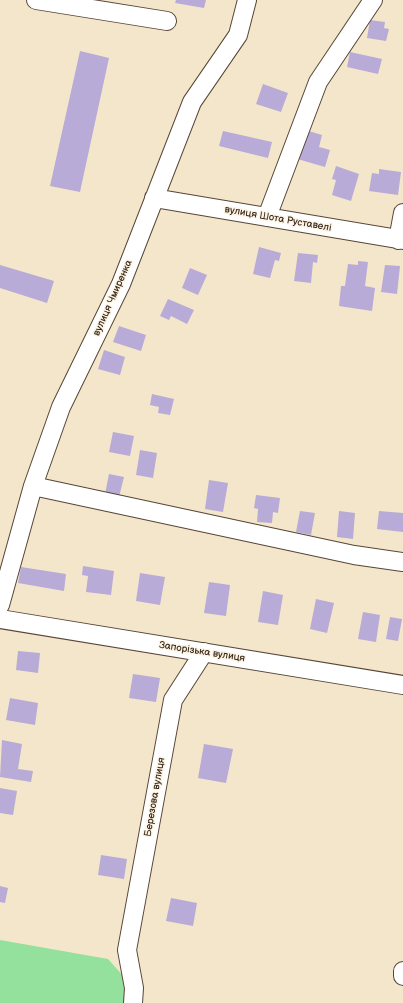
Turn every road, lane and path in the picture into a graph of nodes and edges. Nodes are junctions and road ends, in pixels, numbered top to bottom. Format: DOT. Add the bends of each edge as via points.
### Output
graph roads {
  1 [pos="36,0"];
  2 [pos="247,0"];
  3 [pos="373,0"];
  4 [pos="167,22"];
  5 [pos="154,198"];
  6 [pos="403,212"];
  7 [pos="267,217"];
  8 [pos="401,240"];
  9 [pos="33,486"];
  10 [pos="403,562"];
  11 [pos="0,605"];
  12 [pos="0,619"];
  13 [pos="204,652"];
  14 [pos="403,685"];
  15 [pos="403,971"];
  16 [pos="403,976"];
  17 [pos="133,1003"];
  1 -- 4 [label="street"];
  2 -- 5 [label="street, вулиця Чмиренка" via="238,35 192,102"];
  3 -- 7 [label="street" via="318,82"];
  5 -- 7 [label="street, вулиця Шота Руставелі"];
  5 -- 9 [label="street, вулиця Чмиренка" via="121,284 61,407"];
  6 -- 8 [label="street"];
  7 -- 8 [label="street, вулиця Шота Руставелі"];
  9 -- 10 [label="street" via="354,555"];
  9 -- 11 [label="street, вулиця Чмиренка"];
  12 -- 13 [label="street, Запорізька вулиця"];
  13 -- 14 [label="street, Запорізька вулиця"];
  13 -- 17 [label="street, Березова вулиця" via="173,700 127,950 134,988"];
  15 -- 16 [label="street"];
}
